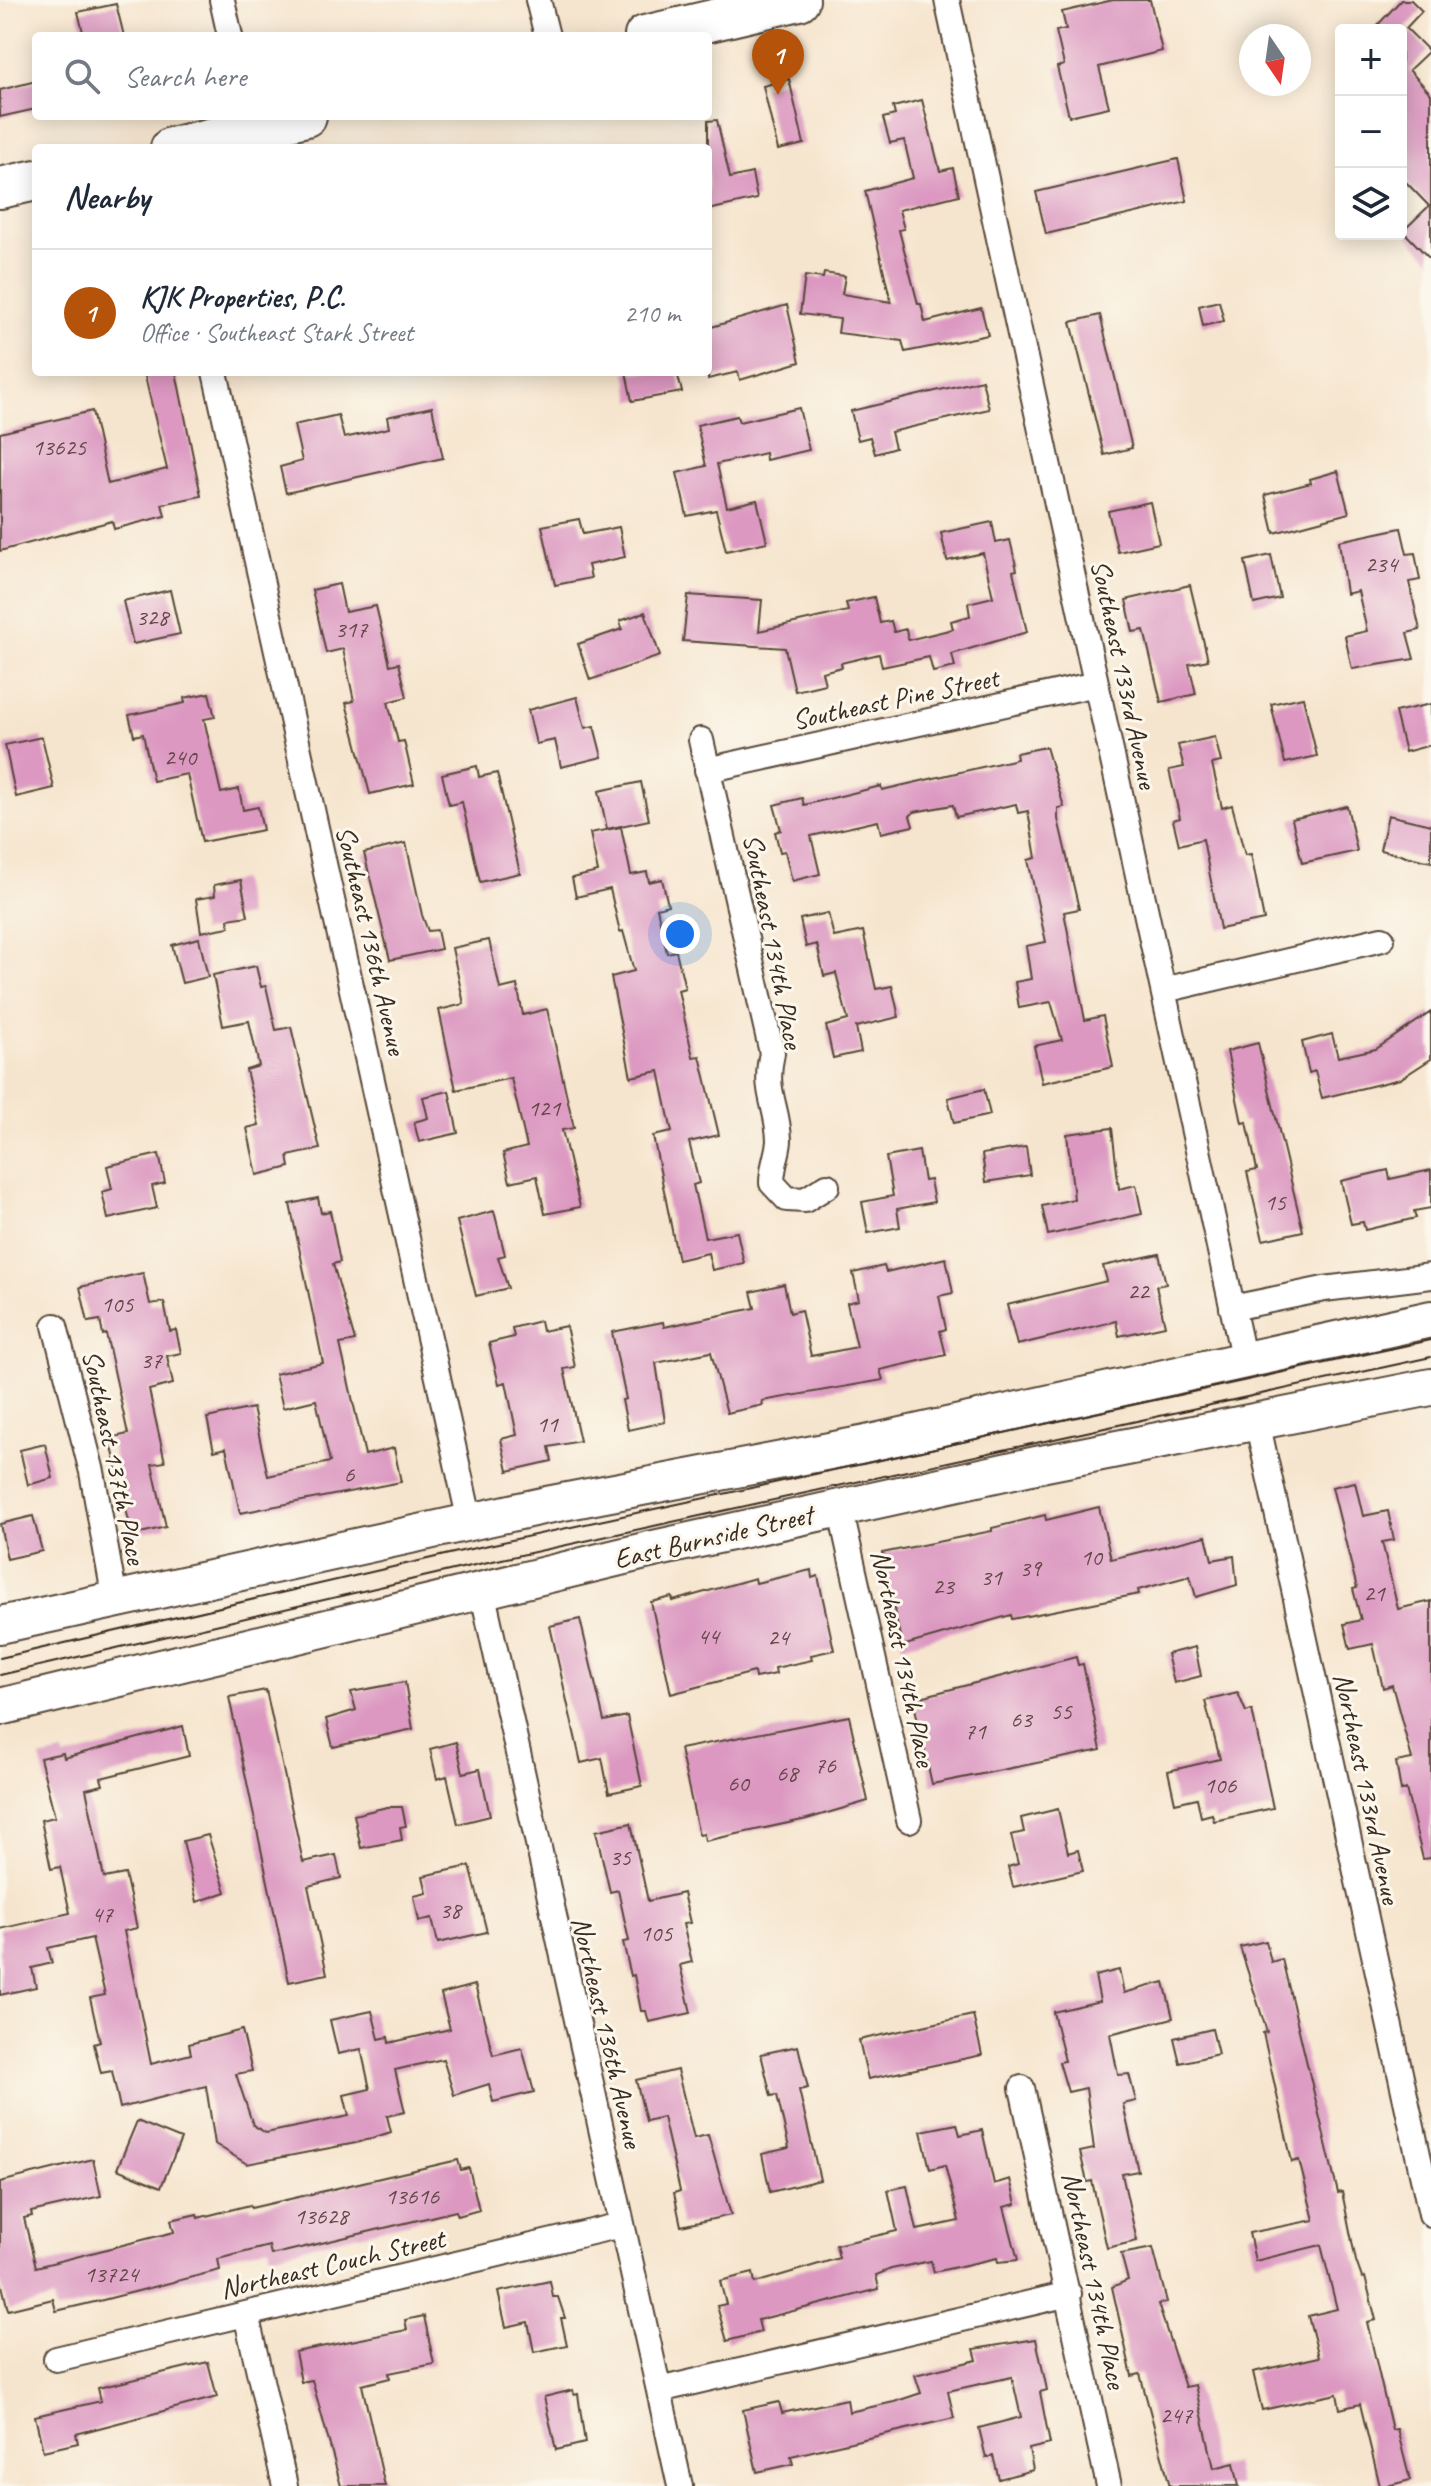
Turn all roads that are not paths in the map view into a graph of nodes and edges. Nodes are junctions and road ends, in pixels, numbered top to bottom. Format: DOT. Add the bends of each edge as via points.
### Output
graph roads {
  1 [pos="222,0"];
  2 [pos="538,0"];
  3 [pos="799,0"];
  4 [pos="947,0"];
  5 [pos="229,32"];
  6 [pos="546,32"];
  7 [pos="662,32"];
  8 [pos="251,122"];
  9 [pos="183,144"];
  10 [pos="32,181"];
  11 [pos="0,188"];
  12 [pos="216,376"];
  13 [pos="1096,684"];
  14 [pos="701,740"];
  15 [pos="707,770"];
  16 [pos="1382,939"];
  17 [pos="1164,990"];
  18 [pos="827,1186"];
  19 [pos="1431,1276"];
  20 [pos="1232,1308"];
  21 [pos="1431,1319"];
  22 [pos="55,1326"];
  23 [pos="1244,1361"];
  24 [pos="1431,1387"];
  25 [pos="1257,1421"];
  26 [pos="840,1508"];
  27 [pos="470,1522"];
  28 [pos="482,1590"];
  29 [pos="115,1600"];
  30 [pos="0,1625"];
  31 [pos="0,1707"];
  32 [pos="909,1820"];
  33 [pos="1022,2088"];
  34 [pos="1431,2214"];
  35 [pos="621,2225"];
  36 [pos="1069,2294"];
  37 [pos="246,2314"];
  38 [pos="56,2359"];
  39 [pos="659,2390"];
  40 [pos="285,2486"];
  41 [pos="680,2486"];
  42 [pos="1109,2486"];
  1 -- 5 [label="street"];
  2 -- 6 [label="street"];
  3 -- 7 [label="main road"];
  4 -- 13 [label="street, Southeast 133rd Avenue"];
  8 -- 9 [label="main road"];
  10 -- 11 [label="main road"];
  12 -- 27 [label="street, Southeast 136th Avenue"];
  13 -- 15 [label="street, Southeast Pine Street"];
  13 -- 17 [label="street, Southeast 133rd Avenue"];
  14 -- 15 [label="street, Southeast 134th Place"];
  15 -- 18 [label="street, Southeast 134th Place" via="772,1053 766,1077 779,1142 772,1183 787,1199 805,1200"];
  16 -- 17 [label="street"];
  17 -- 20 [label="street, Southeast 133rd Avenue"];
  19 -- 20 [label="street" via="1324,1289"];
  20 -- 23 [label="street, Southeast 133rd Avenue"];
  21 -- 23 [label="street, East Burnside Street"];
  22 -- 29 [label="street, Southeast 137th Place" via="92,1472"];
  23 -- 27 [label="street, East Burnside Street" via="861,1445"];
  24 -- 25 [label="street, East Burnside Street"];
  25 -- 26 [label="street, East Burnside Street"];
  25 -- 34 [label="street, Northeast 133rd Avenue"];
  26 -- 28 [label="street, East Burnside Street"];
  26 -- 32 [label="street, Northeast 134th Place"];
  27 -- 29 [label="street, East Burnside Street"];
  28 -- 31 [label="street, East Burnside Street"];
  28 -- 35 [label="street, Northeast 136th Avenue"];
  29 -- 30 [label="street, East Burnside Street"];
  33 -- 36 [label="street, Northeast 134th Place"];
  35 -- 37 [label="street, Northeast Couch Street"];
  35 -- 39 [label="street, Northeast 136th Avenue"];
  36 -- 39 [label="street"];
  36 -- 42 [label="street, Northeast 134th Place"];
  37 -- 38 [label="street, Northeast Couch Street"];
  37 -- 40 [label="street"];
  39 -- 41 [label="street, Northeast 136th Avenue"];
}
